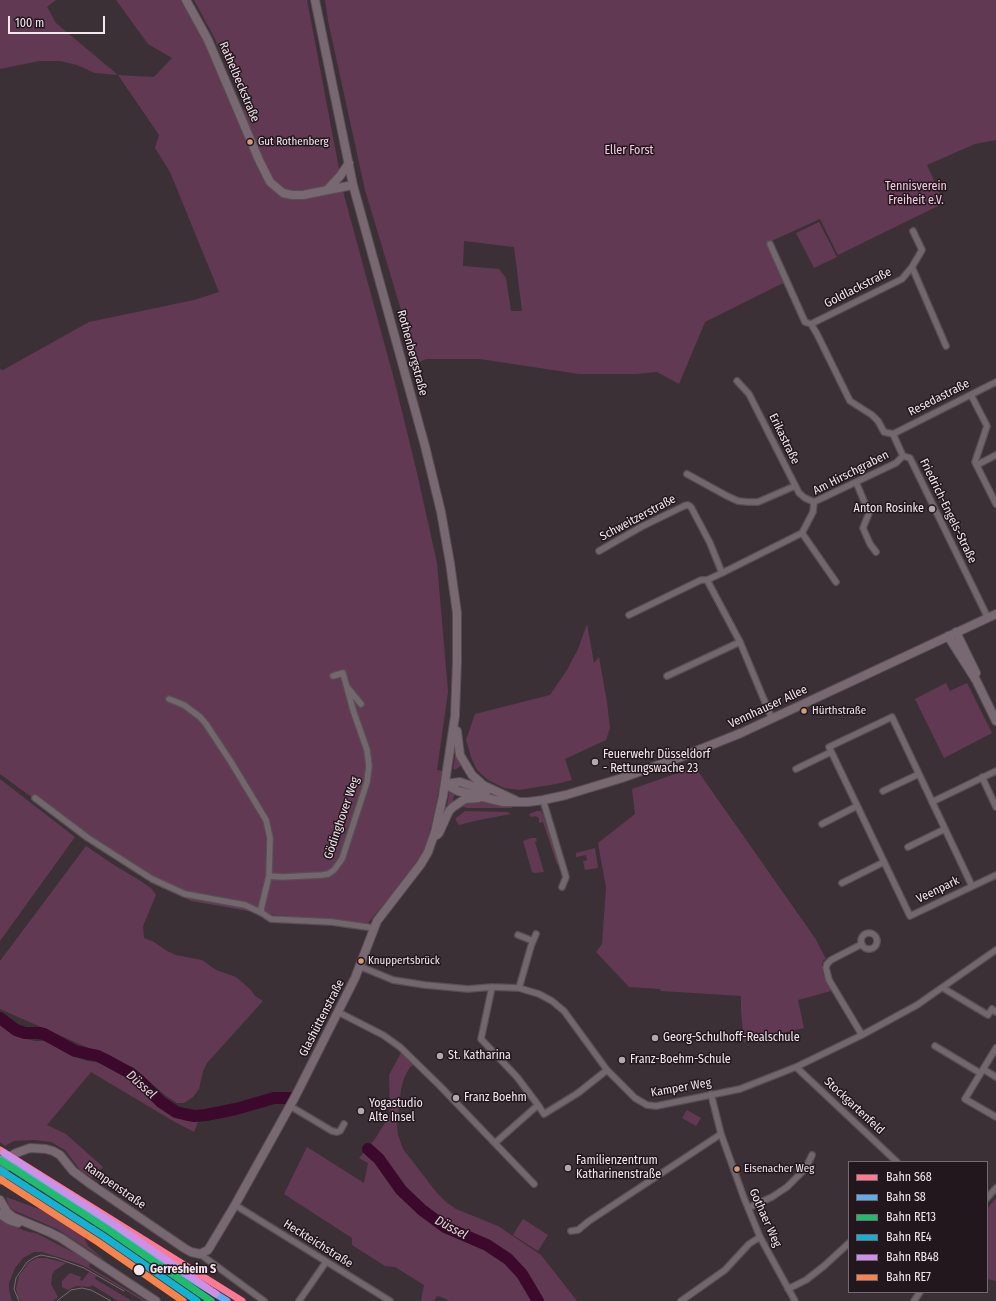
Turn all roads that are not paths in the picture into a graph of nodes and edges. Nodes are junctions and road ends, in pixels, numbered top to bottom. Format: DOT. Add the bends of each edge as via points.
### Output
graph roads {
  1 [pos="186,0"];
  2 [pos="314,0"];
  3 [pos="349,163"];
  4 [pos="353,185"];
  5 [pos="327,190"];
  6 [pos="913,231"];
  7 [pos="770,244"];
  8 [pos="912,267"];
  9 [pos="811,324"];
  10 [pos="946,346"];
  11 [pos="737,381"];
  12 [pos="996,382"];
  13 [pos="971,395"];
  14 [pos="893,434"];
  15 [pos="903,456"];
  16 [pos="996,456"];
  17 [pos="976,465"];
  18 [pos="687,474"];
  19 [pos="856,482"];
  20 [pos="795,486"];
  21 [pos="814,502"];
  22 [pos="996,504"];
  23 [pos="802,533"];
  24 [pos="599,551"];
  25 [pos="876,552"];
  26 [pos="722,573"];
  27 [pos="707,580"];
  28 [pos="836,582"];
  29 [pos="629,614"];
  30 [pos="996,614"];
  31 [pos="988,618"];
  32 [pos="956,632"];
  33 [pos="948,636"];
  34 [pos="740,642"];
  35 [pos="333,676"];
  36 [pos="667,676"];
  37 [pos="976,680"];
  38 [pos="347,686"];
  39 [pos="169,698"];
  40 [pos="361,704"];
  41 [pos="455,716"];
  42 [pos="772,719"];
  43 [pos="996,721"];
  44 [pos="831,752"];
  45 [pos="465,765"];
  46 [pos="796,769"];
  47 [pos="996,770"];
  48 [pos="919,774"];
  49 [pos="982,777"];
  50 [pos="445,784"];
  51 [pos="882,792"];
  52 [pos="35,798"];
  53 [pos="486,798"];
  54 [pos="543,800"];
  55 [pos="518,801"];
  56 [pos="932,802"];
  57 [pos="858,806"];
  58 [pos="996,807"];
  59 [pos="822,824"];
  60 [pos="945,829"];
  61 [pos="433,838"];
  62 [pos="908,847"];
  63 [pos="884,862"];
  64 [pos="996,875"];
  65 [pos="269,876"];
  66 [pos="842,883"];
  67 [pos="972,886"];
  68 [pos="562,887"];
  69 [pos="262,913"];
  70 [pos="374,928"];
  71 [pos="536,934"];
  72 [pos="518,935"];
  73 [pos="533,941"];
  74 [pos="862,944"];
  75 [pos="996,950"];
  76 [pos="359,966"];
  77 [pos="492,987"];
  78 [pos="519,988"];
  79 [pos="943,988"];
  80 [pos="338,1012"];
  81 [pos="996,1012"];
  82 [pos="862,1035"];
  83 [pos="935,1046"];
  84 [pos="996,1048"];
  85 [pos="796,1067"];
  86 [pos="607,1070"];
  87 [pos="982,1071"];
  88 [pos="996,1077"];
  89 [pos="711,1094"];
  90 [pos="290,1106"];
  91 [pos="538,1106"];
  92 [pos="996,1117"];
  93 [pos="344,1124"];
  94 [pos="721,1134"];
  95 [pos="496,1143"];
  96 [pos="16,1153"];
  97 [pos="812,1155"];
  98 [pos="896,1161"];
  99 [pos="0,1163"];
  100 [pos="0,1180"];
  101 [pos="534,1184"];
  102 [pos="996,1188"];
  103 [pos="988,1197"];
  104 [pos="0,1200"];
  105 [pos="235,1205"];
  106 [pos="748,1208"];
  107 [pos="0,1214"];
  108 [pos="29,1224"];
  109 [pos="571,1231"];
  110 [pos="760,1237"];
  111 [pos="848,1244"];
  112 [pos="200,1254"];
  113 [pos="326,1262"];
  114 [pos="788,1289"];
  115 [pos="156,1301"];
  116 [pos="264,1301"];
  117 [pos="299,1301"];
  118 [pos="390,1301"];
  119 [pos="681,1301"];
  120 [pos="795,1301"];
  1 -- 5 [label="main road, Rathelbeckstraße" via="208,40 270,182 283,193 292,195"];
  2 -- 3 [label="main road, Rothenbergstraße"];
  3 -- 4 [label="main road, Rothenbergstraße"];
  3 -- 5 [label="main road"];
  4 -- 5 [label="main road, Rathelbeckstraße"];
  4 -- 41 [label="main road, Rothenbergstraße" via="441,512 457,613"];
  6 -- 8 [label="street, Goldlackstraße" via="922,250"];
  7 -- 9 [label="street, Friedrich-Engels-Straße" via="805,322"];
  8 -- 9 [label="street, Goldlackstraße" via="902,279"];
  8 -- 10 [label="street"];
  9 -- 14 [label="street, Friedrich-Engels-Straße" via="850,402 872,415 884,432"];
  11 -- 20 [label="street, Erikastraße" via="749,394"];
  12 -- 13 [label="street, Resedastraße"];
  13 -- 14 [label="street, Resedastraße"];
  13 -- 17 [label="street" via="987,426"];
  14 -- 15 [label="street, Friedrich-Engels-Straße"];
  15 -- 19 [label="street, Am Hirschgraben" via="896,463"];
  15 -- 31 [label="street, Friedrich-Engels-Straße" via="910,458"];
  16 -- 17 [label="street"];
  17 -- 22 [label="street"];
  18 -- 20 [label="street" via="738,501 758,502"];
  19 -- 21 [label="street, Am Hirschgraben"];
  19 -- 25 [label="street" via="869,513 863,528"];
  20 -- 21 [label="street, Erikastraße" via="799,493"];
  21 -- 23 [label="street, Am Hirschgraben" via="813,512"];
  23 -- 26 [label="street"];
  23 -- 28 [label="street"];
  24 -- 26 [label="street, Schweitzerstraße" via="641,527 688,505 710,543"];
  26 -- 27 [label="street"];
  27 -- 29 [label="street" via="701,580"];
  27 -- 34 [label="street"];
  30 -- 31 [label="main road, Vennhauser Allee"];
  31 -- 32 [label="main road, Vennhauser Allee"];
  32 -- 33 [label="main road, Vennhauser Allee"];
  32 -- 37 [label="main road" via="976,674"];
  33 -- 37 [label="main road"];
  33 -- 42 [label="main road, Vennhauser Allee"];
  34 -- 36 [label="street"];
  34 -- 42 [label="street"];
  35 -- 38 [label="street, Gödinghover Weg" via="343,673"];
  37 -- 43 [label="main road"];
  38 -- 40 [label="street, Gödinghover Weg"];
  38 -- 65 [label="street, Gödinghover Weg" via="369,766 367,782 342,859 328,874"];
  39 -- 65 [label="street" via="184,705 206,724 266,820 270,838"];
  41 -- 45 [label="main road, Rothenbergstraße" via="459,748"];
  41 -- 50 [label="main road, Rothenbergstraße"];
  42 -- 54 [label="main road, Vennhauser Allee" via="660,765"];
  44 -- 46 [label="street, Veenpark"];
  44 -- 48 [label="street, Veenpark" via="829,747 892,717"];
  44 -- 57 [label="street, Veenpark"];
  45 -- 55 [label="main road, Vennhauser Allee" via="483,785"];
  47 -- 49 [label="street"];
  48 -- 51 [label="street"];
  48 -- 56 [label="street, Veenpark"];
  49 -- 56 [label="street"];
  49 -- 58 [label="street"];
  50 -- 53 [label="main road, Vennhauser Allee" via="458,791"];
  50 -- 55 [label="main road, Vennhauser Allee" via="460,782"];
  50 -- 61 [label="main road, Glashüttenstraße"];
  52 -- 69 [label="street" via="82,834 152,879 185,894 245,905"];
  53 -- 55 [label="main road, Vennhauser Allee" via="503,802"];
  53 -- 61 [label="main road" via="465,799 457,803 449,811 439,834"];
  54 -- 55 [label="main road, Vennhauser Allee"];
  54 -- 68 [label="street" via="566,877"];
  56 -- 60 [label="street, Veenpark"];
  57 -- 59 [label="street"];
  57 -- 63 [label="street, Veenpark"];
  60 -- 62 [label="street"];
  60 -- 67 [label="street, Veenpark"];
  61 -- 70 [label="main road, Glashüttenstraße" via="421,864 384,911"];
  63 -- 66 [label="street"];
  63 -- 67 [label="street, Veenpark" via="910,916"];
  64 -- 67 [label="street"];
  65 -- 69 [label="street"];
  69 -- 70 [label="street" via="271,919 332,922"];
  70 -- 76 [label="main road, Glashüttenstraße"];
  71 -- 73 [label="street"];
  72 -- 73 [label="street"];
  73 -- 78 [label="street"];
  74 -- 82 [label="street" via="831,960 826,964 826,968 829,980"];
  75 -- 79 [label="street, Kamper Weg"];
  76 -- 77 [label="street, Kamper Weg" via="393,980 468,989"];
  76 -- 80 [label="main road, Glashüttenstraße"];
  77 -- 78 [label="street, Kamper Weg"];
  77 -- 91 [label="street" via="481,1039 516,1077"];
  78 -- 86 [label="street, Kamper Weg" via="539,994 564,1011"];
  79 -- 81 [label="street" via="988,1015 992,1009"];
  79 -- 82 [label="street, Kamper Weg"];
  80 -- 90 [label="main road, Glashüttenstraße"];
  80 -- 95 [label="street" via="383,1035 400,1047"];
  82 -- 85 [label="street, Kamper Weg"];
  83 -- 87 [label="street"];
  84 -- 87 [label="street"];
  85 -- 89 [label="street, Kamper Weg" via="745,1087"];
  85 -- 98 [label="street, Stockgartenfeld"];
  86 -- 89 [label="street, Kamper Weg" via="635,1098 652,1106"];
  86 -- 91 [label="street" via="578,1093 544,1114"];
  87 -- 88 [label="street"];
  87 -- 92 [label="street" via="965,1099"];
  89 -- 94 [label="street, Gothaer Weg"];
  90 -- 93 [label="street" via="332,1131 340,1131"];
  90 -- 105 [label="main road, Glashüttenstraße"];
  91 -- 95 [label="street"];
  94 -- 106 [label="street, Gothaer Weg"];
  94 -- 109 [label="street" via="578,1230"];
  95 -- 101 [label="street"];
  96 -- 99 [label="main road, Rampenstraße"];
  96 -- 100 [label="main road"];
  96 -- 112 [label="main road, Rampenstraße" via="30,1148 53,1151 89,1183 184,1248"];
  97 -- 106 [label="street" via="806,1168 787,1187"];
  102 -- 103 [label="street"];
  104 -- 108 [label="main road" via="10,1214"];
  105 -- 112 [label="main road, Glashüttenstraße" via="211,1246"];
  105 -- 113 [label="street, Heckteichstraße"];
  106 -- 110 [label="street, Gothaer Weg"];
  107 -- 108 [label="main road" via="14,1222"];
  108 -- 115 [label="main road" via="61,1238"];
  110 -- 114 [label="street, Gothaer Weg"];
  110 -- 119 [label="street" via="749,1244 725,1270"];
  111 -- 114 [label="street" via="806,1280"];
  112 -- 116 [label="street"];
  113 -- 117 [label="street"];
  113 -- 118 [label="street, Heckteichstraße"];
  114 -- 120 [label="street, Gothaer Weg"];
}
